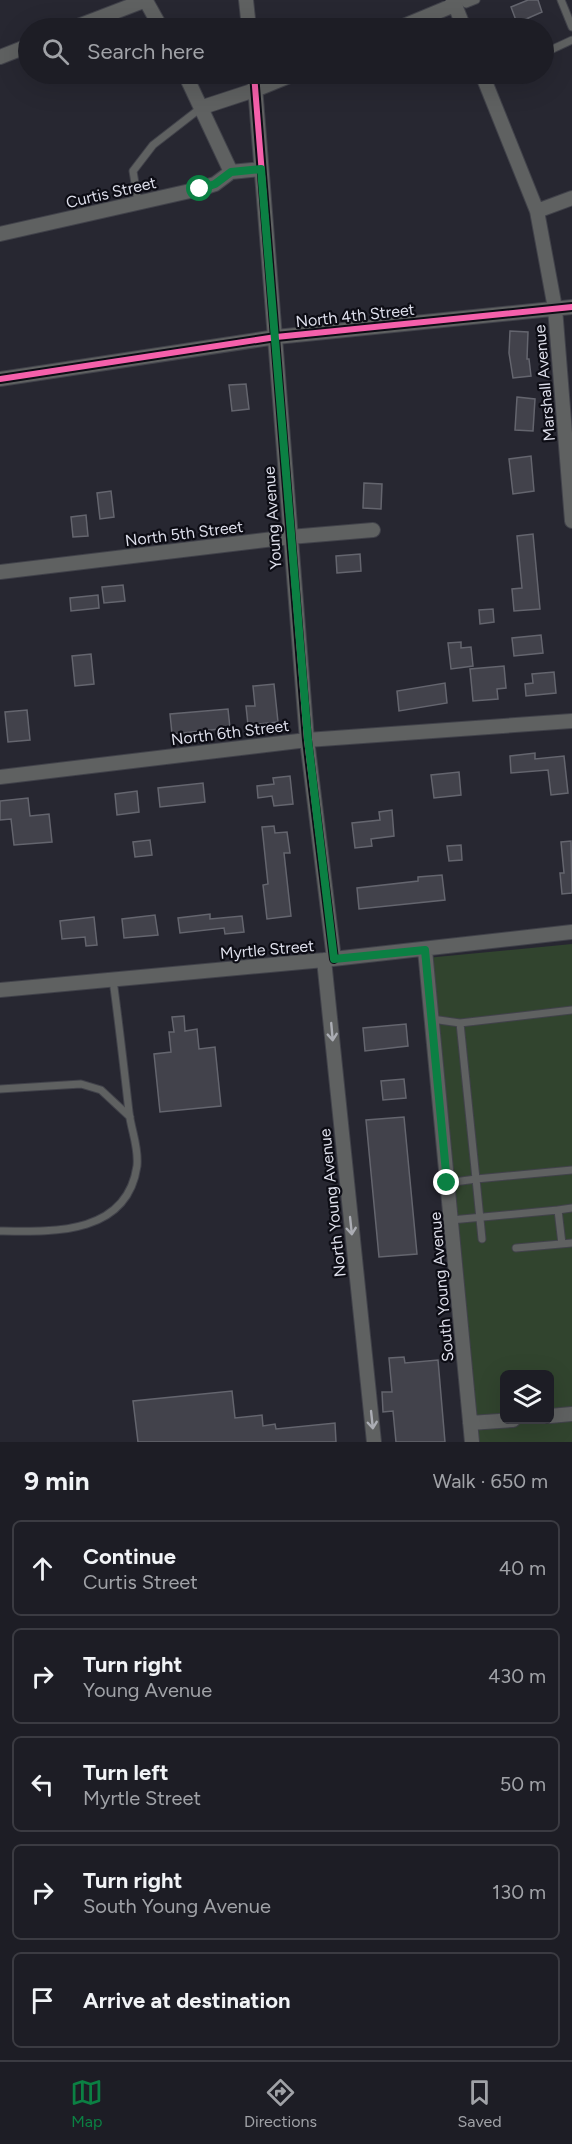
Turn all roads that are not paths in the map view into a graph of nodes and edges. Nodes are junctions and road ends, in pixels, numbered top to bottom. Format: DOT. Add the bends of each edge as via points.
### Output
graph roads {
  1 [pos="146,0"];
  2 [pos="246,0"];
  3 [pos="476,0"];
  4 [pos="561,0"];
  5 [pos="457,1"];
  6 [pos="99,18"];
  7 [pos="156,18"];
  8 [pos="248,18"];
  9 [pos="420,18"];
  10 [pos="461,18"];
  11 [pos="572,27"];
  12 [pos="572,40"];
  13 [pos="554,49"];
  14 [pos="18,50"];
  15 [pos="0,57"];
  16 [pos="190,84"];
  17 [pos="255,84"];
  18 [pos="270,84"];
  19 [pos="486,84"];
  20 [pos="255,90"];
  21 [pos="202,107"];
  22 [pos="261,169"];
  23 [pos="231,172"];
  24 [pos="572,198"];
  25 [pos="138,202"];
  26 [pos="537,211"];
  27 [pos="0,234"];
  28 [pos="572,307"];
  29 [pos="555,308"];
  30 [pos="276,337"];
  31 [pos="0,379"];
  32 [pos="572,521"];
  33 [pos="373,530"];
  34 [pos="290,537"];
  35 [pos="0,572"];
  36 [pos="572,721"];
  37 [pos="308,740"];
  38 [pos="0,777"];
  39 [pos="572,932"];
  40 [pos="425,950"];
  41 [pos="329,960"];
  42 [pos="113,979"];
  43 [pos="0,990"];
  44 [pos="572,1010"];
  45 [pos="432,1019"];
  46 [pos="460,1023"];
  47 [pos="0,1089"];
  48 [pos="130,1117"];
  49 [pos="572,1170"];
  50 [pos="476,1179"];
  51 [pos="447,1183"];
  52 [pos="572,1208"];
  53 [pos="558,1210"];
  54 [pos="479,1218"];
  55 [pos="451,1220"];
  56 [pos="0,1231"];
  57 [pos="482,1239"];
  58 [pos="572,1243"];
  59 [pos="562,1244"];
  60 [pos="516,1248"];
  61 [pos="572,1414"];
  62 [pos="554,1416"];
  63 [pos="500,1420"];
  64 [pos="470,1423"];
  65 [pos="374,1442"];
  66 [pos="472,1442"];
  1 -- 6 [label="street"];
  1 -- 7 [label="street"];
  2 -- 8 [label="street"];
  3 -- 5 [label="lane" via="466,4"];
  4 -- 11 [label="lane"];
  5 -- 9 [label="street"];
  5 -- 10 [label="street"];
  12 -- 13 [label="lane"];
  14 -- 15 [label="street"];
  16 -- 21 [label="street"];
  17 -- 20 [label="street, Young Avenue"];
  18 -- 20 [label="street"];
  19 -- 26 [label="street, Marshall Avenue"];
  20 -- 21 [label="street"];
  20 -- 22 [label="street, Young Avenue"];
  21 -- 23 [label="street"];
  21 -- 25 [label="lane" via="153,145 133,171"];
  22 -- 23 [label="street, Curtis Street"];
  22 -- 30 [label="street, Young Avenue"];
  23 -- 25 [label="street, Curtis Street" via="200,189"];
  24 -- 26 [label="street"];
  25 -- 27 [label="street, Curtis Street"];
  26 -- 29 [label="street, Marshall Avenue"];
  28 -- 29 [label="street, North 4th Street"];
  29 -- 30 [label="street, North 4th Street"];
  29 -- 32 [label="street, Marshall Avenue"];
  30 -- 31 [label="street, North 4th Street"];
  30 -- 34 [label="street, Young Avenue"];
  33 -- 34 [label="street, North 5th Street"];
  34 -- 35 [label="street, North 5th Street"];
  34 -- 37 [label="street, Young Avenue"];
  36 -- 37 [label="street, North 6th Street"];
  37 -- 38 [label="street, North 6th Street"];
  37 -- 41 [label="street, Young Avenue"];
  39 -- 40 [label="street, Myrtle Street"];
  40 -- 41 [label="street, Myrtle Street"];
  40 -- 45 [label="street, South Young Avenue"];
  41 -- 42 [label="street, Myrtle Street"];
  41 -- 65 [label="street, North Young Avenue, one-way"];
  42 -- 43 [label="street, Myrtle Street"];
  42 -- 48 [label="lane"];
  44 -- 46 [label="lane"];
  45 -- 46 [label="lane"];
  45 -- 51 [label="street, South Young Avenue"];
  46 -- 50 [label="lane"];
  47 -- 48 [label="lane" via="81,1084 101,1090"];
  48 -- 56 [label="lane" via="137,1164 133,1181 113,1212 98,1221 62,1231"];
  49 -- 50 [label="lane"];
  50 -- 51 [label="lane"];
  50 -- 54 [label="lane"];
  51 -- 55 [label="street, South Young Avenue"];
  52 -- 53 [label="lane"];
  53 -- 54 [label="lane"];
  53 -- 59 [label="lane"];
  54 -- 55 [label="lane"];
  54 -- 57 [label="lane"];
  55 -- 64 [label="street, South Young Avenue"];
  58 -- 59 [label="lane"];
  59 -- 60 [label="lane"];
  61 -- 62 [label="street"];
  63 -- 64 [label="street"];
  64 -- 66 [label="street, South Young Avenue"];
}
